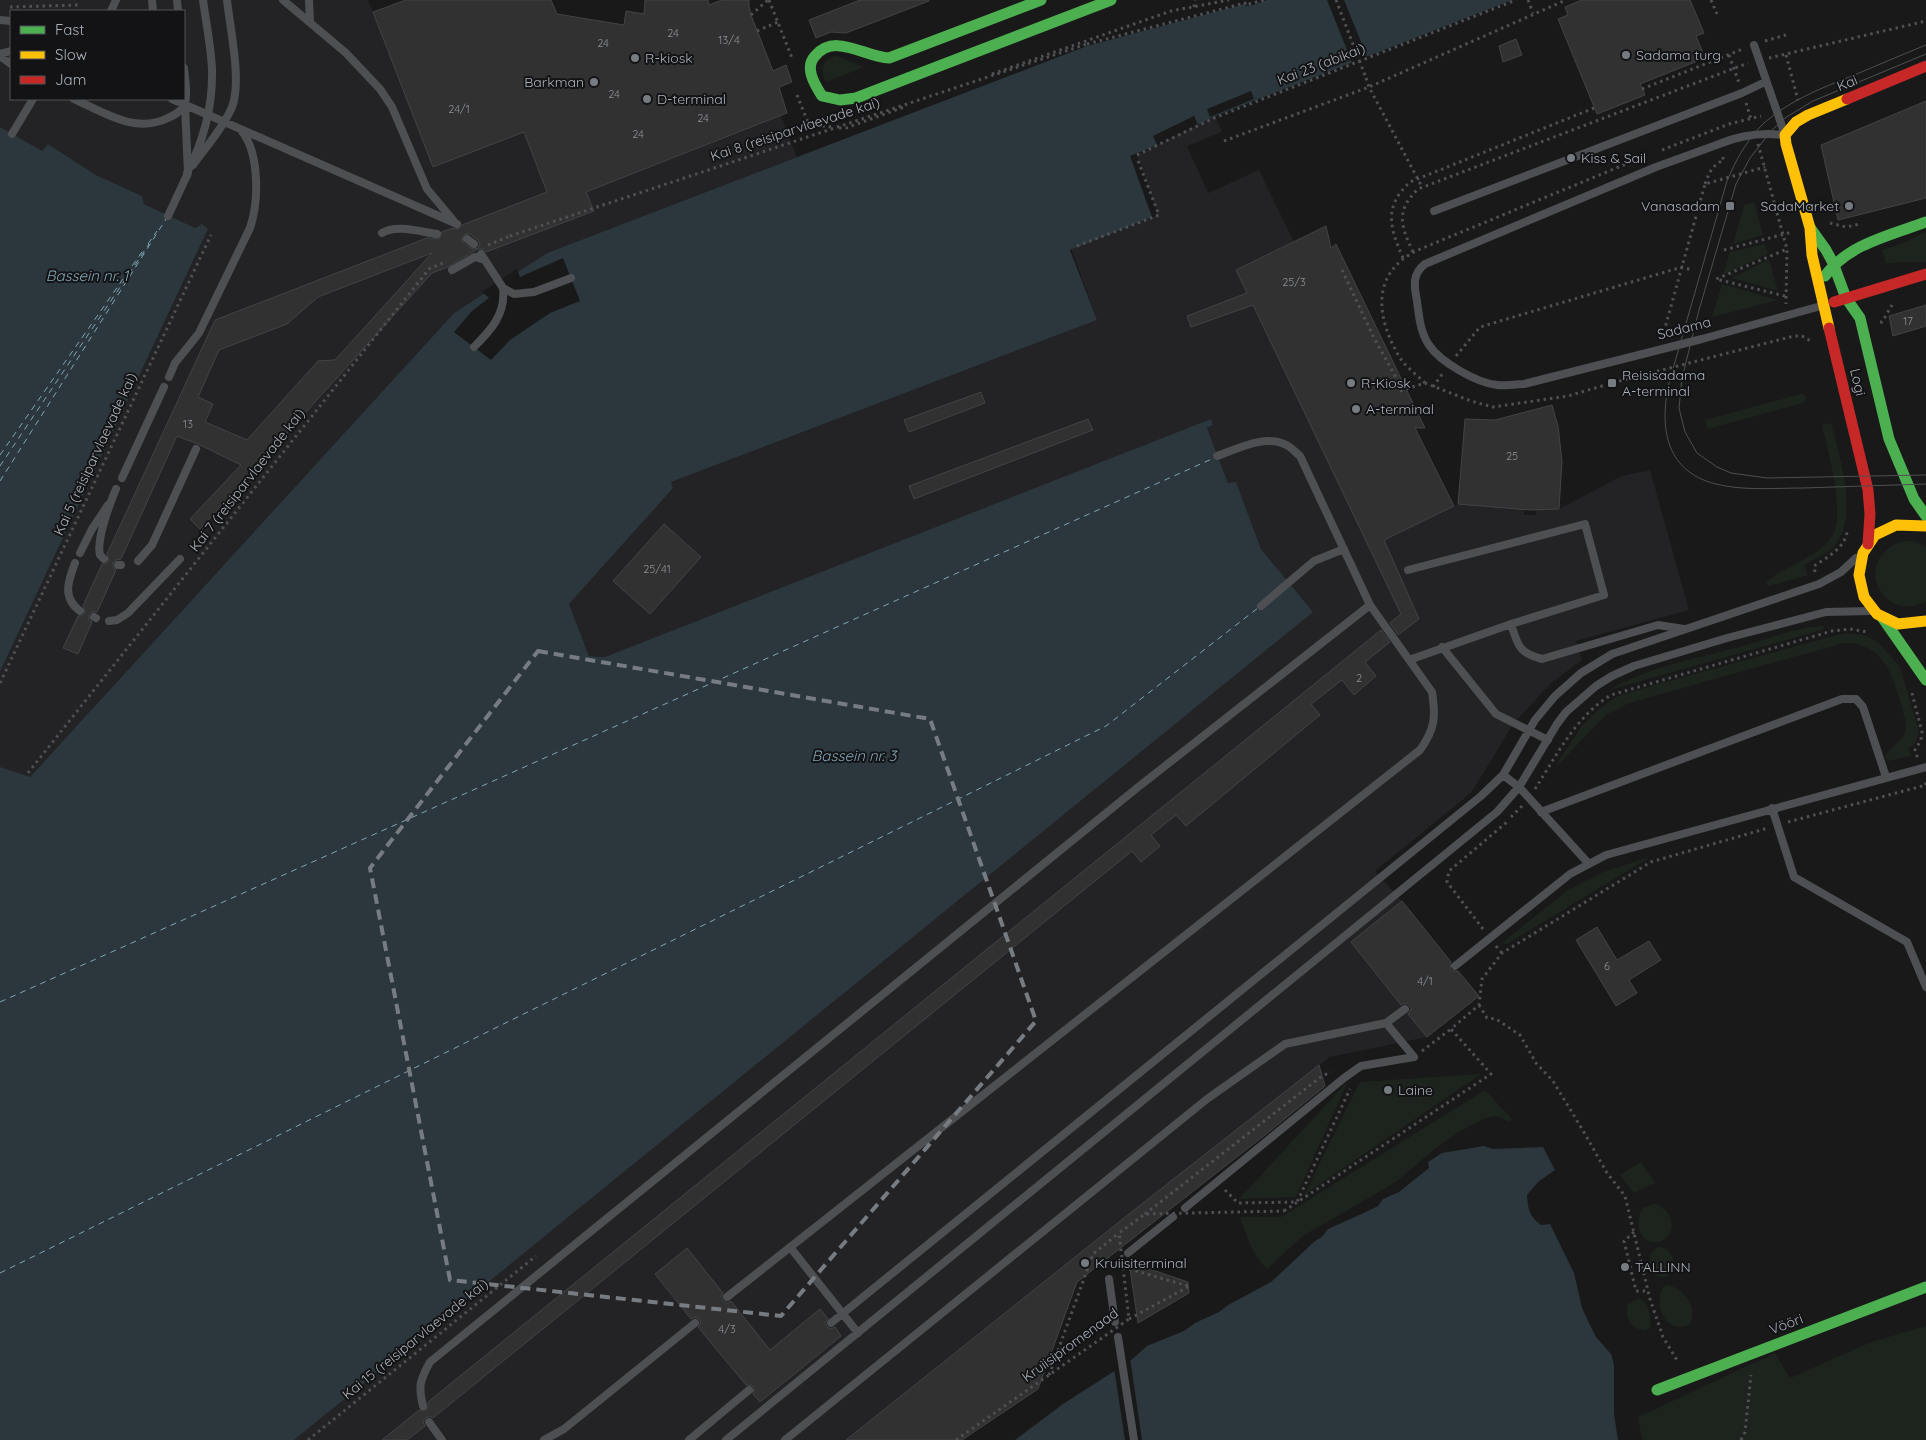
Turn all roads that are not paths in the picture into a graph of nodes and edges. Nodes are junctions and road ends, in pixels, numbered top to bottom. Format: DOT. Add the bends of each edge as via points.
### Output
graph roads {
  1 [pos="203,0"];
  2 [pos="227,0"];
  3 [pos="283,0"];
  4 [pos="309,0"];
  5 [pos="1041,0"];
  6 [pos="1111,0"];
  7 [pos="310,22"];
  8 [pos="1754,44"];
  9 [pos="0,55"];
  10 [pos="10,63"];
  11 [pos="1926,66"];
  12 [pos="1766,82"];
  13 [pos="76,100"];
  14 [pos="175,100"];
  15 [pos="185,100"];
  16 [pos="31,102"];
  17 [pos="185,104"];
  18 [pos="224,120"];
  19 [pos="237,126"];
  20 [pos="12,134"];
  21 [pos="1785,136"];
  22 [pos="1722,143"];
  23 [pos="188,173"];
  24 [pos="172,207"];
  25 [pos="1434,211"];
  26 [pos="168,216"];
  27 [pos="1926,222"];
  28 [pos="1810,228"];
  29 [pos="382,233"];
  30 [pos="437,234"];
  31 [pos="1476,242"];
  32 [pos="1833,264"];
  33 [pos="452,270"];
  34 [pos="1926,274"];
  35 [pos="571,278"];
  36 [pos="1882,286"];
  37 [pos="1820,287"];
  38 [pos="503,288"];
  39 [pos="1846,298"];
  40 [pos="1824,305"];
  41 [pos="1860,318"];
  42 [pos="474,347"];
  43 [pos="169,377"];
  44 [pos="164,387"];
  45 [pos="196,449"];
  46 [pos="1217,456"];
  47 [pos="122,478"];
  48 [pos="116,489"];
  49 [pos="110,502"];
  50 [pos="1926,516"];
  51 [pos="1926,526"];
  52 [pos="1344,549"];
  53 [pos="1865,549"];
  54 [pos="80,553"];
  55 [pos="104,559"];
  56 [pos="180,559"];
  57 [pos="138,561"];
  58 [pos="75,563"];
  59 [pos="1408,570"];
  60 [pos="1370,605"];
  61 [pos="1261,606"];
  62 [pos="80,611"];
  63 [pos="1878,614"];
  64 [pos="109,620"];
  65 [pos="1926,622"];
  66 [pos="1512,624"];
  67 [pos="1686,629"];
  68 [pos="1442,648"];
  69 [pos="1409,660"];
  70 [pos="1926,680"];
  71 [pos="1529,731"];
  72 [pos="1548,740"];
  73 [pos="1923,767"];
  74 [pos="1503,775"];
  75 [pos="1886,776"];
  76 [pos="1519,787"];
  77 [pos="1772,808"];
  78 [pos="1541,812"];
  79 [pos="1588,864"];
  80 [pos="1455,966"];
  81 [pos="1926,986"];
  82 [pos="1404,1009"];
  83 [pos="1386,1023"];
  84 [pos="1185,1208"];
  85 [pos="1172,1218"];
  86 [pos="790,1248"];
  87 [pos="1128,1253"];
  88 [pos="1109,1279"];
  89 [pos="1926,1287"];
  90 [pos="727,1297"];
  91 [pos="843,1314"];
  92 [pos="1115,1322"];
  93 [pos="696,1323"];
  94 [pos="831,1323"];
  95 [pos="858,1333"];
  96 [pos="1118,1337"];
  97 [pos="750,1390"];
  98 [pos="1657,1390"];
  99 [pos="423,1406"];
  100 [pos="429,1422"];
  101 [pos="442,1440"];
  102 [pos="544,1440"];
  103 [pos="689,1440"];
  104 [pos="726,1440"];
  105 [pos="785,1440"];
  106 [pos="1134,1440"];
  1 -- 24 [label="lane, bridge" via="212,68 208,111 199,148"];
  2 -- 18 [label="lane" via="236,85 232,106"];
  3 -- 7 [label="lane"];
  4 -- 7 [label="lane"];
  5 -- 6 [label="street" via="889,58 876,59 838,45 829,46 812,57 810,73 822,96 840,100 856,98"];
  7 -- 19 [label="lane" via="346,52 386,98 427,188 458,225"];
  8 -- 12 [label="lane"];
  9 -- 10 [label="lane"];
  11 -- 21 [label="street, Kai" via="1808,115 1796,122"];
  12 -- 21 [label="lane"];
  12 -- 25 [label="lane"];
  13 -- 17 [label="lane" via="127,123 140,125 170,118"];
  14 -- 17 [label="lane"];
  15 -- 17 [label="lane"];
  16 -- 20 [label="lane"];
  17 -- 18 [label="lane"];
  17 -- 23 [label="lane"];
  18 -- 19 [label="lane"];
  18 -- 23 [label="lane"];
  19 -- 43 [label="lane" via="246,136 254,158 254,216 199,332 175,363"];
  21 -- 22 [label="lane" via="1755,133"];
  21 -- 28 [label="street, Logi"];
  22 -- 31 [label="lane"];
  22 -- 40 [label="lane, Sadama" via="1656,167 1425,264 1414,279 1421,330 1429,346 1449,364 1476,380 1497,385 1524,384"];
  23 -- 24 [label="lane"];
  24 -- 26 [label="lane"];
  27 -- 32 [label="street" via="1866,245"];
  28 -- 32 [label="street, Logi"];
  28 -- 37 [label="street, Logi" via="1812,255"];
  29 -- 30 [label="lane" via="397,229"];
  32 -- 37 [label="street"];
  32 -- 39 [label="street, Logi"];
  33 -- 38 [label="lane" via="474,257 484,256"];
  34 -- 36 [label="street, Sadama"];
  35 -- 38 [label="lane" via="528,294 514,294"];
  36 -- 39 [label="street, Sadama"];
  36 -- 41 [label="street" via="1868,298"];
  37 -- 40 [label="street, Logi"];
  38 -- 42 [label="lane" via="499,318"];
  39 -- 40 [label="street, Sadama"];
  39 -- 41 [label="street, Logi"];
  40 -- 53 [label="street, Logi" via="1870,499"];
  41 -- 50 [label="street, Logi" via="1889,439 1914,499"];
  44 -- 47 [label="lane"];
  45 -- 57 [label="lane" via="152,545"];
  46 -- 52 [label="lane" via="1250,444 1269,441 1286,445 1300,456"];
  48 -- 49 [label="lane"];
  49 -- 54 [label="lane"];
  49 -- 55 [label="lane" via="99,551"];
  51 -- 53 [label="street" via="1912,523 1887,528 1876,535"];
  52 -- 60 [label="lane"];
  52 -- 61 [label="lane" via="1314,561"];
  53 -- 63 [label="street, Logi" via="1858,572 1860,589"];
  53 -- 67 [label="lane" via="1841,572 1818,584"];
  56 -- 64 [label="lane" via="128,612 117,620"];
  58 -- 62 [label="lane" via="68,594 70,602"];
  59 -- 66 [label="lane" via="1585,524 1604,595"];
  60 -- 69 [label="lane"];
  60 -- 99 [label="lane" via="1138,788 430,1362 421,1379"];
  63 -- 65 [label="street" via="1893,622"];
  63 -- 70 [label="street"];
  63 -- 72 [label="lane" via="1826,612 1634,666 1596,686 1566,712"];
  66 -- 67 [label="lane" via="1526,655 1542,658 1658,625"];
  66 -- 68 [label="lane"];
  67 -- 71 [label="lane" via="1612,654 1580,673 1555,696"];
  68 -- 69 [label="lane"];
  68 -- 71 [label="lane" via="1496,714"];
  69 -- 86 [label="lane" via="1432,692 1435,709 1434,725 1420,750"];
  71 -- 72 [label="lane"];
  71 -- 74 [label="lane"];
  72 -- 76 [label="lane"];
  73 -- 75 [label="lane"];
  74 -- 76 [label="lane"];
  74 -- 91 [label="lane" via="1474,802"];
  75 -- 77 [label="lane"];
  75 -- 78 [label="lane" via="1863,707 1856,699 1842,700"];
  76 -- 78 [label="lane"];
  76 -- 95 [label="lane" via="1497,812"];
  77 -- 79 [label="lane" via="1606,855"];
  77 -- 81 [label="lane" via="1794,877 1907,942"];
  78 -- 79 [label="lane"];
  79 -- 80 [label="lane" via="1570,874"];
  82 -- 83 [label="lane"];
  83 -- 84 [label="lane" via="1414,1057 1361,1066"];
  83 -- 105 [label="lane" via="1285,1044 1207,1099"];
  85 -- 87 [label="lane"];
  86 -- 90 [label="lane"];
  86 -- 91 [label="lane"];
  88 -- 92 [label="lane"];
  89 -- 98 [label="street, Vööri"];
  91 -- 94 [label="lane"];
  91 -- 95 [label="lane"];
  93 -- 102 [label="lane" via="564,1429"];
  95 -- 104 [label="lane"];
  96 -- 106 [label="lane"];
  97 -- 103 [label="lane"];
  100 -- 101 [label="lane"];
}
